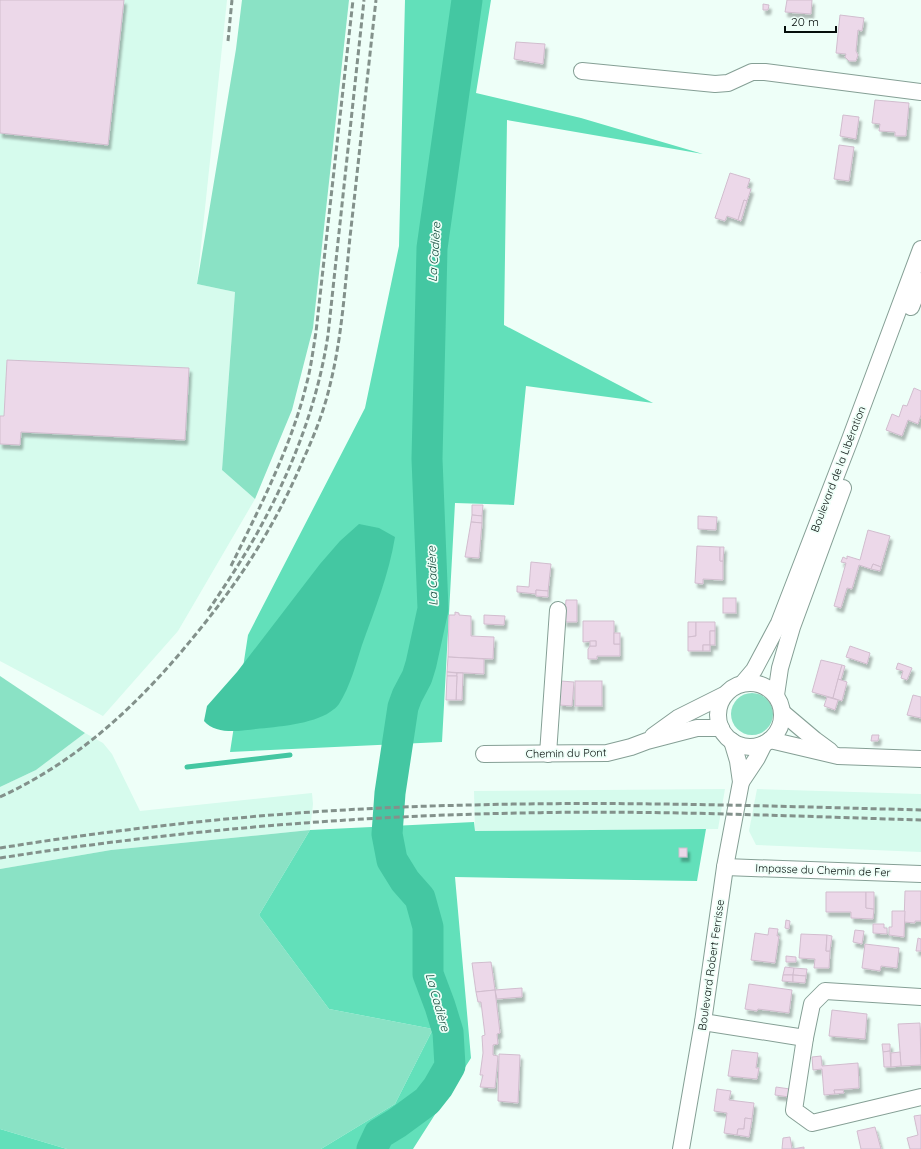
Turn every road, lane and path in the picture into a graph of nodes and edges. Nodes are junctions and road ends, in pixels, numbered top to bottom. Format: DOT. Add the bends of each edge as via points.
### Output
graph roads {
  1 [pos="582,71"];
  2 [pos="921,92"];
  3 [pos="921,249"];
  4 [pos="921,281"];
  5 [pos="558,610"];
  6 [pos="743,683"];
  7 [pos="724,695"];
  8 [pos="776,695"];
  9 [pos="783,713"];
  10 [pos="721,728"];
  11 [pos="647,740"];
  12 [pos="732,741"];
  13 [pos="767,742"];
  14 [pos="484,754"];
  15 [pos="548,754"];
  16 [pos="838,756"];
  17 [pos="921,759"];
  18 [pos="741,782"];
  19 [pos="725,867"];
  20 [pos="921,874"];
  21 [pos="921,998"];
  22 [pos="703,1022"];
  23 [pos="804,1038"];
  24 [pos="921,1097"];
  25 [pos="682,1149"];
  1 -- 2 [label="street" via="715,84 728,83 752,72 765,72"];
  3 -- 6 [label="street, Boulevard de la Libération" via="779,623 754,670"];
  4 -- 8 [label="street, Boulevard de la Libération" via="792,628 780,668"];
  5 -- 15 [label="street"];
  6 -- 7 [label="street" via="732,687"];
  6 -- 8 [label="street" via="761,684"];
  7 -- 10 [label="street" via="719,705"];
  7 -- 11 [label="street, Chemin du Pont" via="678,718"];
  8 -- 9 [label="street"];
  9 -- 13 [label="street" via="780,728"];
  9 -- 16 [label="street"];
  10 -- 11 [label="street, Chemin du Pont" via="697,728"];
  10 -- 12 [label="street"];
  11 -- 15 [label="street, Chemin du Pont" via="631,747 607,752"];
  12 -- 13 [label="street" via="747,747 756,747"];
  12 -- 18 [label="street, Boulevard Robert Ferrisse"];
  13 -- 16 [label="street"];
  13 -- 18 [label="street, Boulevard Robert Ferrisse"];
  14 -- 15 [label="street, Chemin du Pont"];
  16 -- 17 [label="street"];
  18 -- 19 [label="street, Boulevard Robert Ferrisse"];
  19 -- 20 [label="street, Impasse du Chemin de Fer"];
  19 -- 22 [label="street, Boulevard Robert Ferrisse"];
  21 -- 23 [label="street" via="825,991 812,1004"];
  22 -- 23 [label="street"];
  22 -- 25 [label="street, Boulevard Robert Ferrisse"];
  23 -- 24 [label="street" via="794,1110 812,1123"];
}
